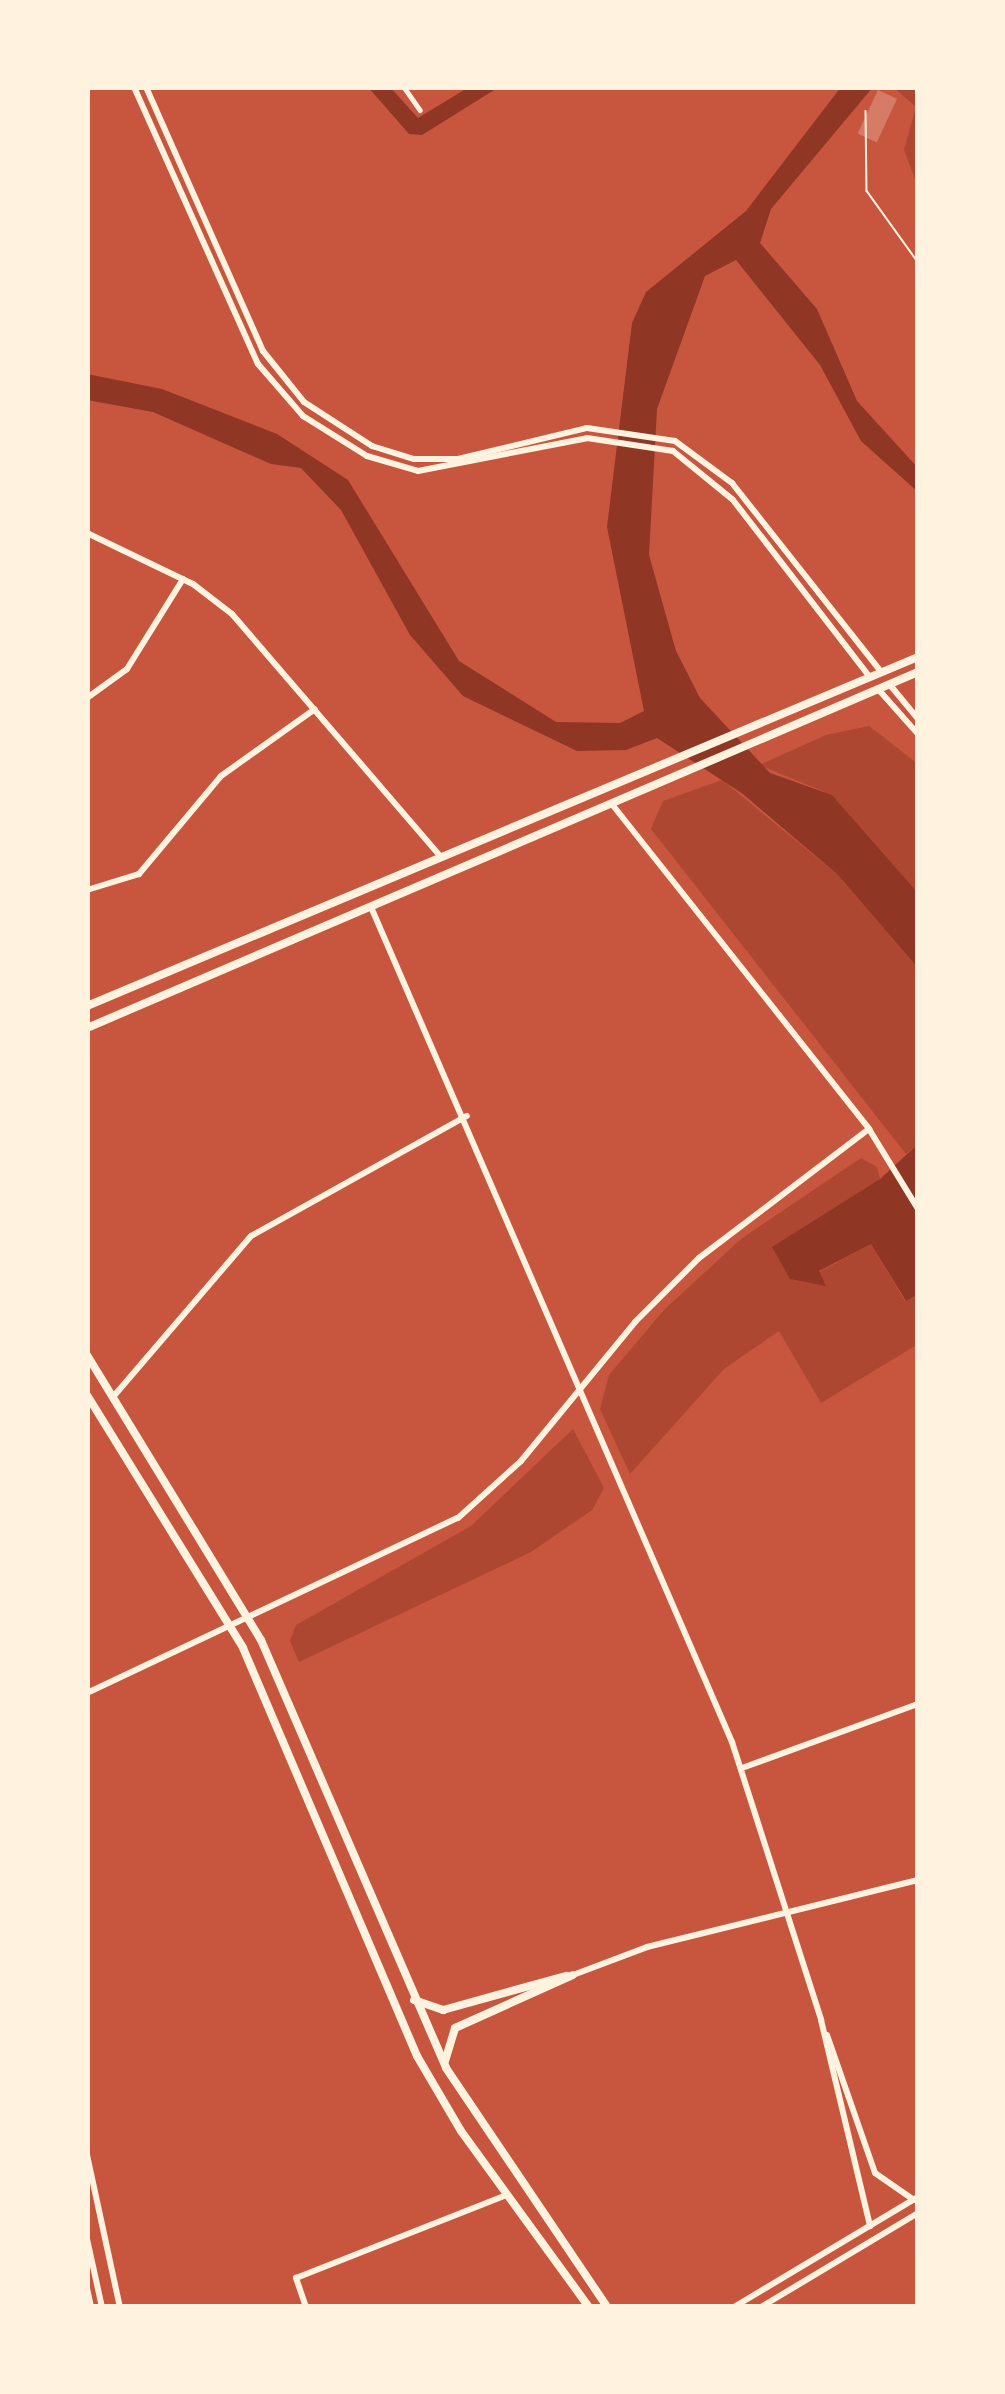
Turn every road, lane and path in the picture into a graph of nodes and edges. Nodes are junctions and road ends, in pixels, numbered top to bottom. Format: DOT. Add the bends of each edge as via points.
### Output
graph roads {
  1 [pos="134,87"];
  2 [pos="146,87"];
  3 [pos="404,87"];
  4 [pos="749,87"];
  5 [pos="769,87"];
  6 [pos="420,110"];
  7 [pos="866,111"];
  8 [pos="918,262"];
  9 [pos="87,533"];
  10 [pos="183,579"];
  11 [pos="918,657"];
  12 [pos="881,672"];
  13 [pos="918,672"];
  14 [pos="871,677"];
  15 [pos="889,683"];
  16 [pos="878,689"];
  17 [pos="87,698"];
  18 [pos="315,709"];
  19 [pos="918,719"];
  20 [pos="918,734"];
  21 [pos="611,803"];
  22 [pos="440,856"];
  23 [pos="87,890"];
  24 [pos="369,904"];
  25 [pos="87,1006"];
  26 [pos="87,1028"];
  27 [pos="467,1116"];
  28 [pos="868,1129"];
  29 [pos="918,1209"];
  30 [pos="87,1355"];
  31 [pos="581,1388"];
  32 [pos="87,1395"];
  33 [pos="113,1397"];
  34 [pos="91,1409"];
  35 [pos="249,1618"];
  36 [pos="232,1628"];
  37 [pos="87,1693"];
  38 [pos="918,1704"];
  39 [pos="742,1768"];
  40 [pos="918,1880"];
  41 [pos="788,1914"];
  42 [pos="573,1975"];
  43 [pos="411,1997"];
  44 [pos="480,1999"];
  45 [pos="485,2015"];
  46 [pos="821,2020"];
  47 [pos="446,2068"];
  48 [pos="87,2155"];
  49 [pos="507,2195"];
  50 [pos="916,2198"];
  51 [pos="918,2213"];
  52 [pos="870,2226"];
  53 [pos="87,2239"];
  54 [pos="87,2288"];
  55 [pos="91,2307"];
  56 [pos="102,2307"];
  57 [pos="120,2307"];
  58 [pos="306,2307"];
  59 [pos="589,2307"];
  60 [pos="607,2307"];
  61 [pos="734,2307"];
  62 [pos="761,2307"];
  1 -- 14 [label="street" via="253,354 303,416 368,457 418,471 612,438 673,451 734,500"];
  2 -- 12 [label="street" via="263,351 314,409 372,446 426,460 614,427 675,441 732,483"];
  3 -- 6 [label="street"];
  4 -- 5 [label="street"];
  7 -- 8 [label="path" via="867,191"];
  9 -- 10 [label="street"];
  10 -- 17 [label="street" via="127,669"];
  10 -- 18 [label="street" via="232,614"];
  11 -- 12 [label="main road"];
  12 -- 14 [label="main road"];
  12 -- 15 [label="main road"];
  13 -- 15 [label="main road"];
  14 -- 16 [label="main road"];
  14 -- 22 [label="main road"];
  15 -- 16 [label="main road"];
  15 -- 19 [label="street"];
  16 -- 20 [label="street"];
  16 -- 21 [label="main road"];
  18 -- 22 [label="street"];
  18 -- 23 [label="street" via="221,776 140,874"];
  21 -- 24 [label="main road"];
  21 -- 28 [label="street"];
  22 -- 25 [label="main road"];
  24 -- 26 [label="main road"];
  24 -- 27 [label="street"];
  27 -- 31 [label="street"];
  27 -- 33 [label="street" via="251,1236"];
  28 -- 29 [label="street"];
  28 -- 31 [label="street" via="699,1258"];
  30 -- 33 [label="main road"];
  31 -- 35 [label="street" via="510,1473 458,1518"];
  31 -- 39 [label="street"];
  32 -- 34 [label="main road"];
  33 -- 35 [label="main road"];
  34 -- 36 [label="main road"];
  35 -- 36 [label="street"];
  35 -- 43 [label="main road"];
  36 -- 37 [label="street"];
  36 -- 49 [label="main road" via="412,2046"];
  38 -- 39 [label="street"];
  39 -- 41 [label="street"];
  40 -- 41 [label="street"];
  41 -- 42 [label="street" via="646,1947"];
  41 -- 46 [label="street"];
  42 -- 44 [label="main road"];
  42 -- 45 [label="main road"];
  43 -- 44 [label="main road" via="437,2010"];
  43 -- 47 [label="main road"];
  44 -- 45 [label="main road" via="473,2009"];
  45 -- 47 [label="main road" via="450,2033"];
  46 -- 50 [label="street" via="875,2173"];
  46 -- 52 [label="street"];
  47 -- 60 [label="main road"];
  48 -- 57 [label="street"];
  49 -- 58 [label="street" via="296,2278"];
  49 -- 59 [label="main road"];
  50 -- 52 [label="street"];
  51 -- 62 [label="street"];
  52 -- 61 [label="street"];
  53 -- 56 [label="street"];
  54 -- 55 [label="street"];
}
